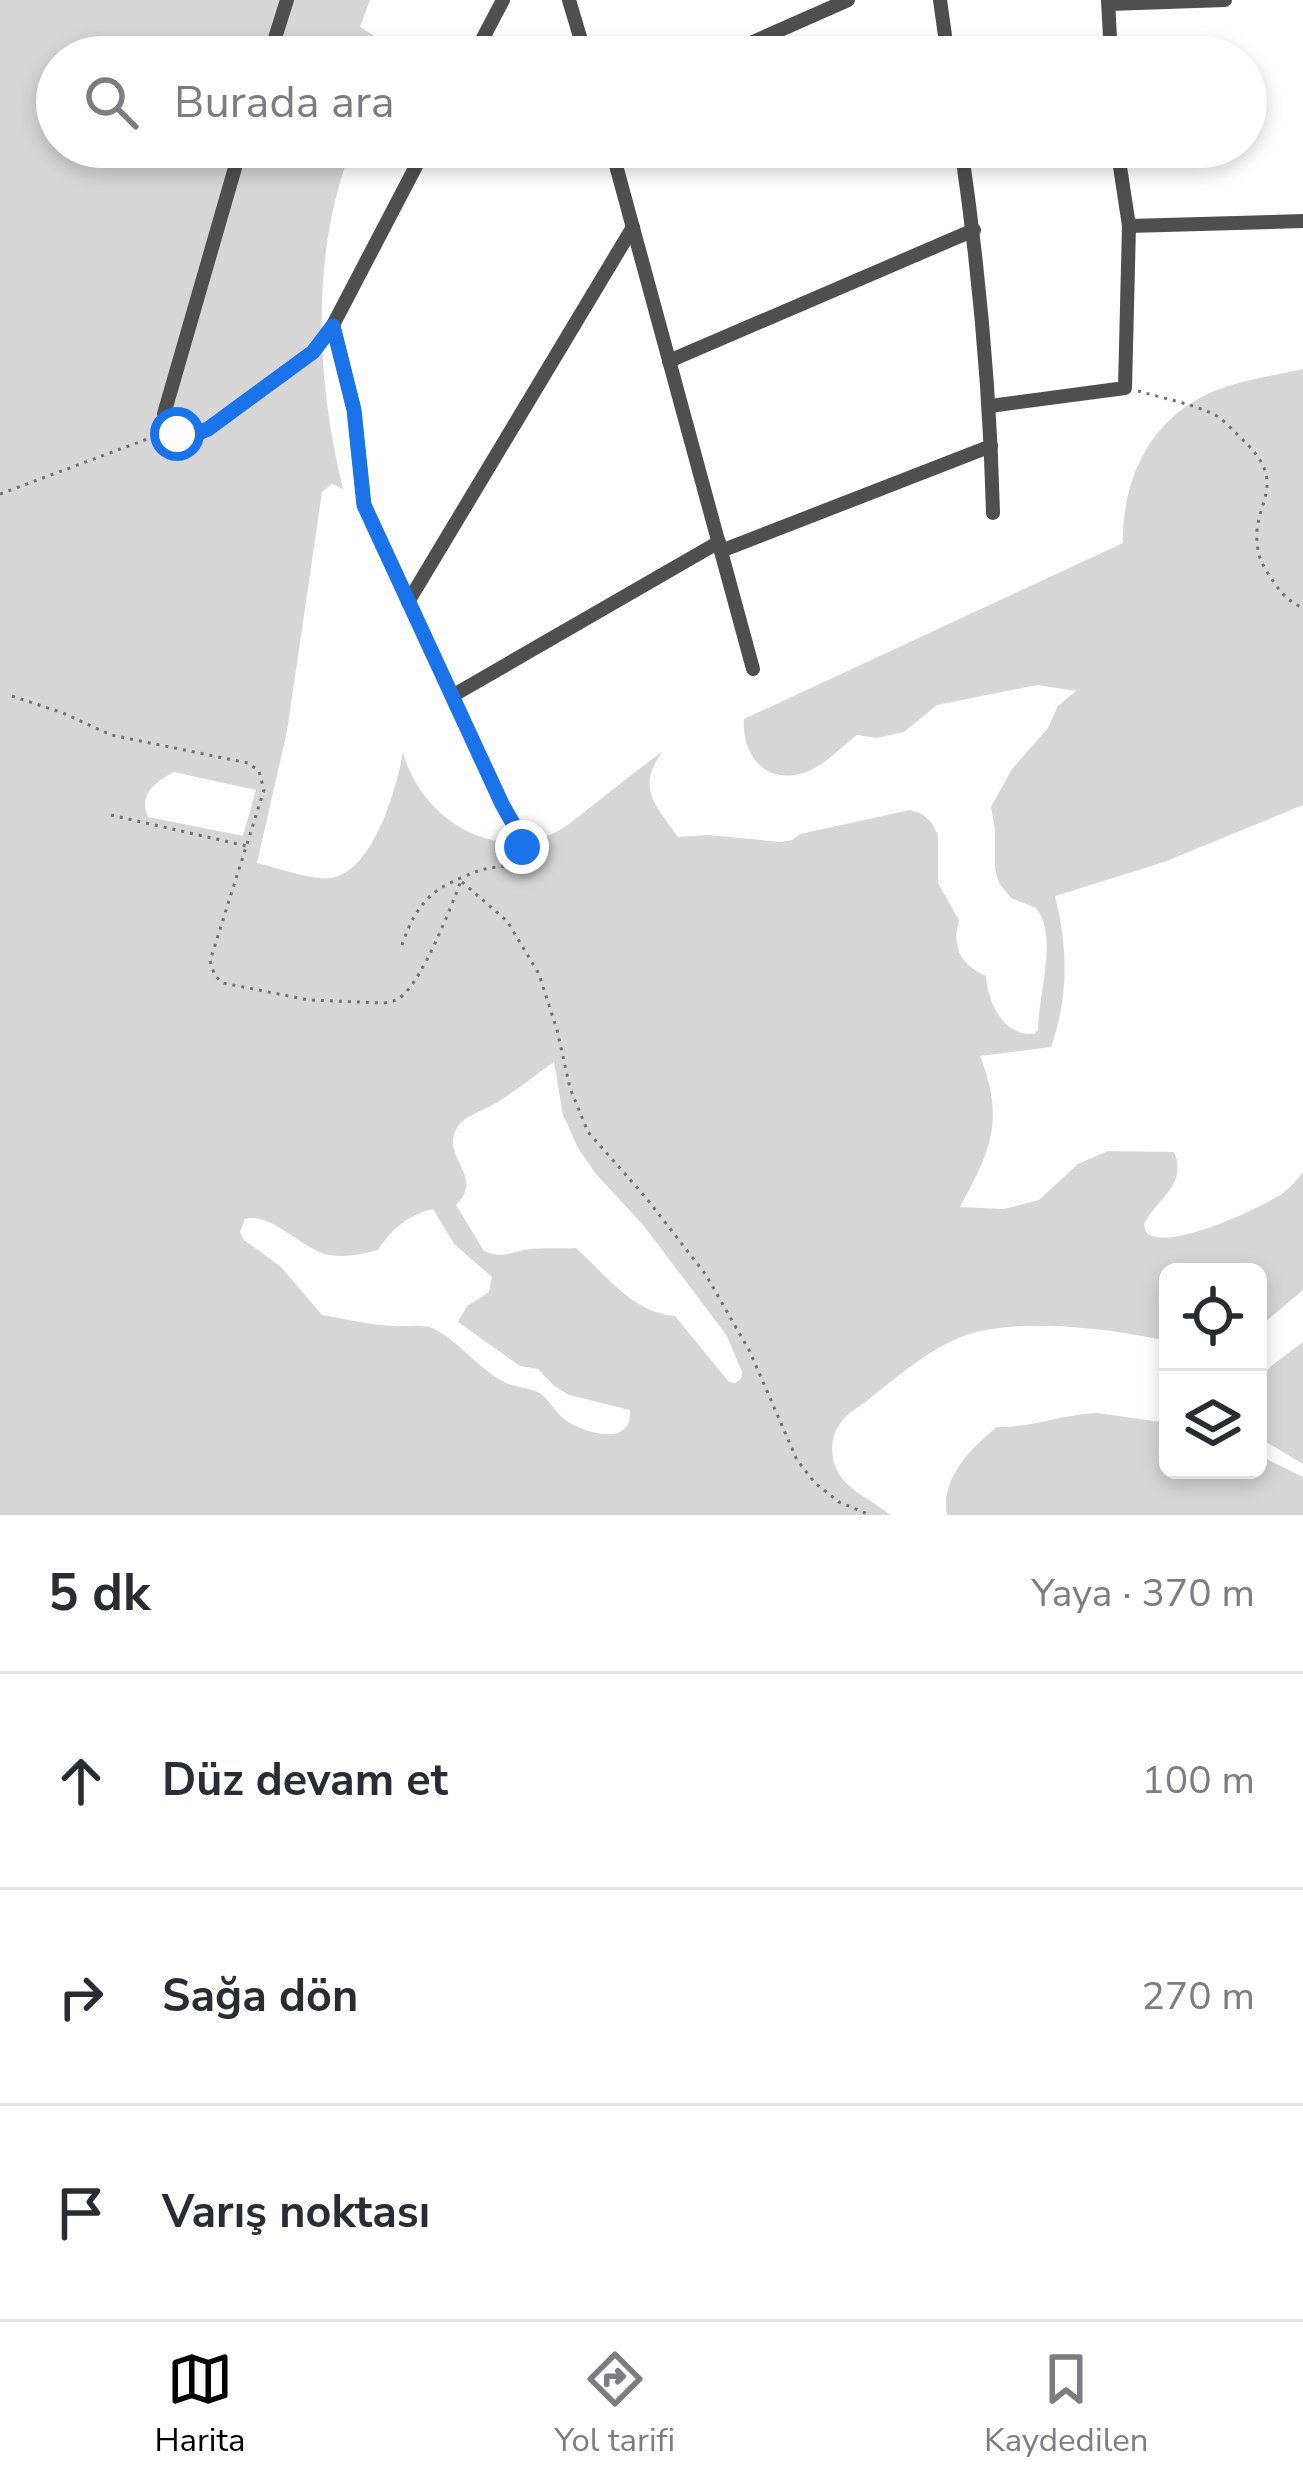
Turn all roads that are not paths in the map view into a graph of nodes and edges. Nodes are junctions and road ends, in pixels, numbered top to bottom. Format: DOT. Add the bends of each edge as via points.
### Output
graph roads {
  1 [pos="286,0"];
  2 [pos="503,0"];
  3 [pos="569,0"];
  4 [pos="848,0"];
  5 [pos="940,0"];
  6 [pos="1225,0"];
  7 [pos="1108,2"];
  8 [pos="275,36"];
  9 [pos="484,36"];
  10 [pos="580,36"];
  11 [pos="767,36"];
  12 [pos="945,36"];
  13 [pos="1110,36"];
  14 [pos="235,168"];
  15 [pos="415,168"];
  16 [pos="617,168"];
  17 [pos="965,168"];
  18 [pos="1120,168"];
  19 [pos="1303,221"];
  20 [pos="1129,226"];
  21 [pos="633,227"];
  22 [pos="974,230"];
  23 [pos="333,326"];
  24 [pos="669,361"];
  25 [pos="990,406"];
  26 [pos="991,446"];
  27 [pos="993,513"];
  28 [pos="720,547"];
  29 [pos="408,602"];
  30 [pos="753,669"];
  31 [pos="452,695"];
  32 [pos="502,804"];
  1 -- 8 [label="street"];
  2 -- 9 [label="street"];
  3 -- 10 [label="street"];
  4 -- 11 [label="street"];
  5 -- 12 [label="street"];
  6 -- 7 [label="street"];
  7 -- 13 [label="street"];
  14 -- 23 [label="street" via="164,414 171,430 208,429 313,352"];
  15 -- 23 [label="street"];
  16 -- 21 [label="street"];
  17 -- 22 [label="street"];
  18 -- 20 [label="street"];
  19 -- 20 [label="street"];
  20 -- 25 [label="street" via="1125,388"];
  21 -- 24 [label="street"];
  21 -- 29 [label="street"];
  22 -- 24 [label="street"];
  22 -- 25 [label="street"];
  23 -- 29 [label="street" via="354,410 364,505"];
  24 -- 28 [label="street"];
  25 -- 26 [label="street"];
  26 -- 27 [label="street"];
  26 -- 28 [label="street"];
  28 -- 30 [label="street"];
  28 -- 31 [label="street"];
  29 -- 31 [label="street"];
  31 -- 32 [label="street"];
}
